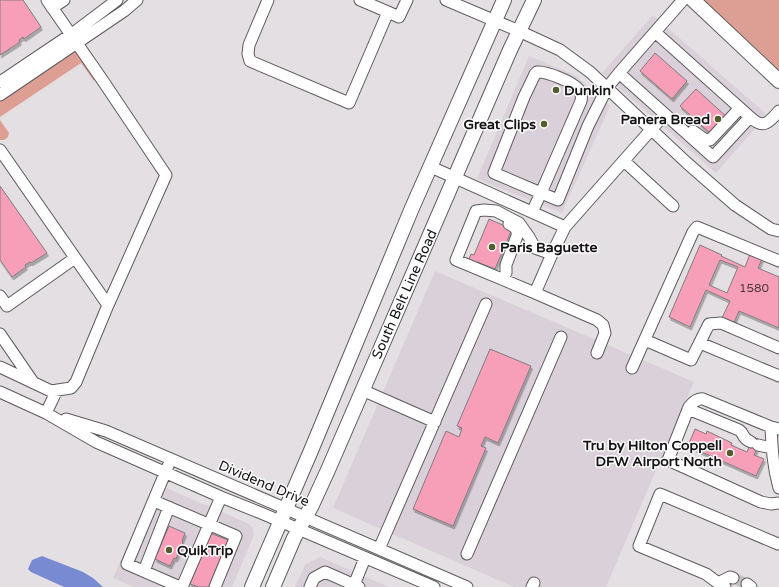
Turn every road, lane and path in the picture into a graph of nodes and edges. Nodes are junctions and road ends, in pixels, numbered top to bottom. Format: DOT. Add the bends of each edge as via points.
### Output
graph roads {
  1 [pos="64,0"];
  2 [pos="117,0"];
  3 [pos="137,0"];
  4 [pos="268,0"];
  5 [pos="360,0"];
  6 [pos="407,0"];
  7 [pos="446,0"];
  8 [pos="504,0"];
  9 [pos="534,0"];
  10 [pos="683,0"];
  11 [pos="693,0"];
  12 [pos="49,4"];
  13 [pos="388,12"];
  14 [pos="495,21"];
  15 [pos="519,31"];
  16 [pos="655,32"];
  17 [pos="73,39"];
  18 [pos="619,73"];
  19 [pos="779,81"];
  20 [pos="0,82"];
  21 [pos="607,88"];
  22 [pos="0,95"];
  23 [pos="740,108"];
  24 [pos="779,111"];
  25 [pos="666,115"];
  26 [pos="750,117"];
  27 [pos="651,130"];
  28 [pos="562,143"];
  29 [pos="0,150"];
  30 [pos="578,150"];
  31 [pos="624,161"];
  32 [pos="431,167"];
  33 [pos="454,178"];
  34 [pos="541,193"];
  35 [pos="673,206"];
  36 [pos="532,212"];
  37 [pos="475,214"];
  38 [pos="565,227"];
  39 [pos="524,229"];
  40 [pos="779,231"];
  41 [pos="552,254"];
  42 [pos="75,258"];
  43 [pos="779,261"];
  44 [pos="504,276"];
  45 [pos="536,293"];
  46 [pos="0,296"];
  47 [pos="486,304"];
  48 [pos="108,306"];
  49 [pos="0,334"];
  50 [pos="561,337"];
  51 [pos="645,340"];
  52 [pos="700,343"];
  53 [pos="779,348"];
  54 [pos="597,353"];
  55 [pos="0,367"];
  56 [pos="632,368"];
  57 [pos="779,376"];
  58 [pos="33,383"];
  59 [pos="57,390"];
  60 [pos="362,390"];
  61 [pos="0,392"];
  62 [pos="688,409"];
  63 [pos="46,413"];
  64 [pos="434,422"];
  65 [pos="775,428"];
  66 [pos="772,448"];
  67 [pos="171,460"];
  68 [pos="166,472"];
  69 [pos="779,488"];
  70 [pos="221,497"];
  71 [pos="154,501"];
  72 [pos="779,503"];
  73 [pos="169,507"];
  74 [pos="286,508"];
  75 [pos="280,522"];
  76 [pos="303,523"];
  77 [pos="209,524"];
  78 [pos="779,544"];
  79 [pos="379,549"];
  80 [pos="467,554"];
  81 [pos="365,558"];
  82 [pos="144,571"];
  83 [pos="733,578"];
  84 [pos="722,585"];
  85 [pos="356,586"];
  86 [pos="181,587"];
  87 [pos="215,587"];
  88 [pos="252,587"];
  89 [pos="273,587"];
  90 [pos="310,587"];
  91 [pos="434,587"];
  92 [pos="467,587"];
  1 -- 12 [label="street"];
  2 -- 17 [label="street"];
  3 -- 17 [label="street" via="124,11"];
  4 -- 13 [label="street" via="249,45 250,61 350,103"];
  5 -- 13 [label="street"];
  6 -- 13 [label="street" via="400,17"];
  7 -- 14 [label="street"];
  8 -- 14 [label="main road, South Belt Line Road"];
  9 -- 15 [label="main road, South Belt Line Road"];
  10 -- 16 [label="street"];
  11 -- 19 [label="main road"];
  12 -- 17 [label="street"];
  14 -- 15 [label="street"];
  14 -- 32 [label="main road, South Belt Line Road"];
  15 -- 21 [label="street" via="560,50"];
  15 -- 33 [label="main road, South Belt Line Road"];
  16 -- 18 [label="street"];
  16 -- 23 [label="street"];
  17 -- 20 [label="street"];
  17 -- 22 [label="street"];
  17 -- 48 [label="street" via="166,176"];
  18 -- 21 [label="street"];
  18 -- 25 [label="street"];
  21 -- 27 [label="street"];
  21 -- 30 [label="street"];
  23 -- 25 [label="street" via="710,140 704,139 677,116"];
  23 -- 26 [label="street"];
  24 -- 26 [label="street" via="764,124"];
  25 -- 26 [label="street" via="713,157"];
  25 -- 27 [label="street"];
  27 -- 31 [label="street"];
  27 -- 40 [label="street" via="735,205 771,229"];
  28 -- 30 [label="street"];
  28 -- 34 [label="street"];
  28 -- 34 [label="street" via="581,101 581,94 574,85 546,73 537,72 524,97 494,173"];
  29 -- 42 [label="street"];
  30 -- 34 [label="street" via="558,200"];
  31 -- 35 [label="street"];
  31 -- 38 [label="street"];
  32 -- 33 [label="street"];
  32 -- 74 [label="main road, South Belt Line Road"];
  33 -- 36 [label="street"];
  33 -- 60 [label="main road, South Belt Line Road"];
  34 -- 36 [label="street"];
  36 -- 38 [label="street"];
  37 -- 39 [label="street" via="476,211 496,211 519,222"];
  37 -- 44 [label="street" via="485,214 516,228 517,236"];
  37 -- 44 [label="street" via="456,260"];
  38 -- 41 [label="street"];
  39 -- 41 [label="street" via="534,248"];
  39 -- 44 [label="street"];
  41 -- 45 [label="street"];
  42 -- 46 [label="street" via="7,306"];
  42 -- 48 [label="street"];
  43 -- 51 [label="street" via="697,227"];
  44 -- 45 [label="street"];
  45 -- 54 [label="street" via="603,325 605,333"];
  47 -- 64 [label="street"];
  48 -- 59 [label="street" via="76,382 70,388"];
  49 -- 58 [label="street"];
  50 -- 80 [label="street"];
  51 -- 52 [label="street" via="691,360"];
  51 -- 56 [label="street"];
  52 -- 53 [label="street" via="709,324 721,323"];
  52 -- 57 [label="street"];
  55 -- 58 [label="street"];
  58 -- 59 [label="street" via="51,391"];
  59 -- 63 [label="street"];
  60 -- 64 [label="street"];
  60 -- 76 [label="main road, South Belt Line Road"];
  61 -- 63 [label="street, Dividend Drive"];
  62 -- 65 [label="street" via="695,400 703,399"];
  62 -- 66 [label="street" via="741,431 745,438 755,443"];
  62 -- 72 [label="street" via="668,460 761,502"];
  63 -- 67 [label="street, Dividend Drive" via="106,431"];
  63 -- 68 [label="street, Dividend Drive" via="96,442"];
  64 -- 79 [label="street"];
  65 -- 66 [label="street"];
  66 -- 69 [label="street"];
  67 -- 68 [label="street"];
  67 -- 74 [label="street, Dividend Drive"];
  68 -- 70 [label="street, Dividend Drive"];
  68 -- 71 [label="street"];
  70 -- 75 [label="street, Dividend Drive"];
  70 -- 77 [label="street"];
  71 -- 73 [label="street"];
  71 -- 82 [label="street" via="127,564"];
  73 -- 77 [label="street"];
  73 -- 82 [label="street"];
  74 -- 75 [label="main road, South Belt Line Road"];
  74 -- 76 [label="street, Dividend Drive"];
  75 -- 76 [label="street, Dividend Drive"];
  75 -- 88 [label="main road, South Belt Line Road"];
  76 -- 79 [label="street, Dividend Drive"];
  76 -- 81 [label="street, Dividend Drive"];
  76 -- 89 [label="main road, South Belt Line Road"];
  77 -- 86 [label="street"];
  77 -- 87 [label="street" via="236,536"];
  78 -- 84 [label="street" via="660,494 639,546 706,574"];
  79 -- 92 [label="street, Dividend Drive"];
  81 -- 85 [label="street"];
  81 -- 91 [label="street, Dividend Drive"];
  82 -- 86 [label="street"];
  83 -- 84 [label="street" via="730,577"];
  85 -- 90 [label="street" via="325,572 314,578"];
}
